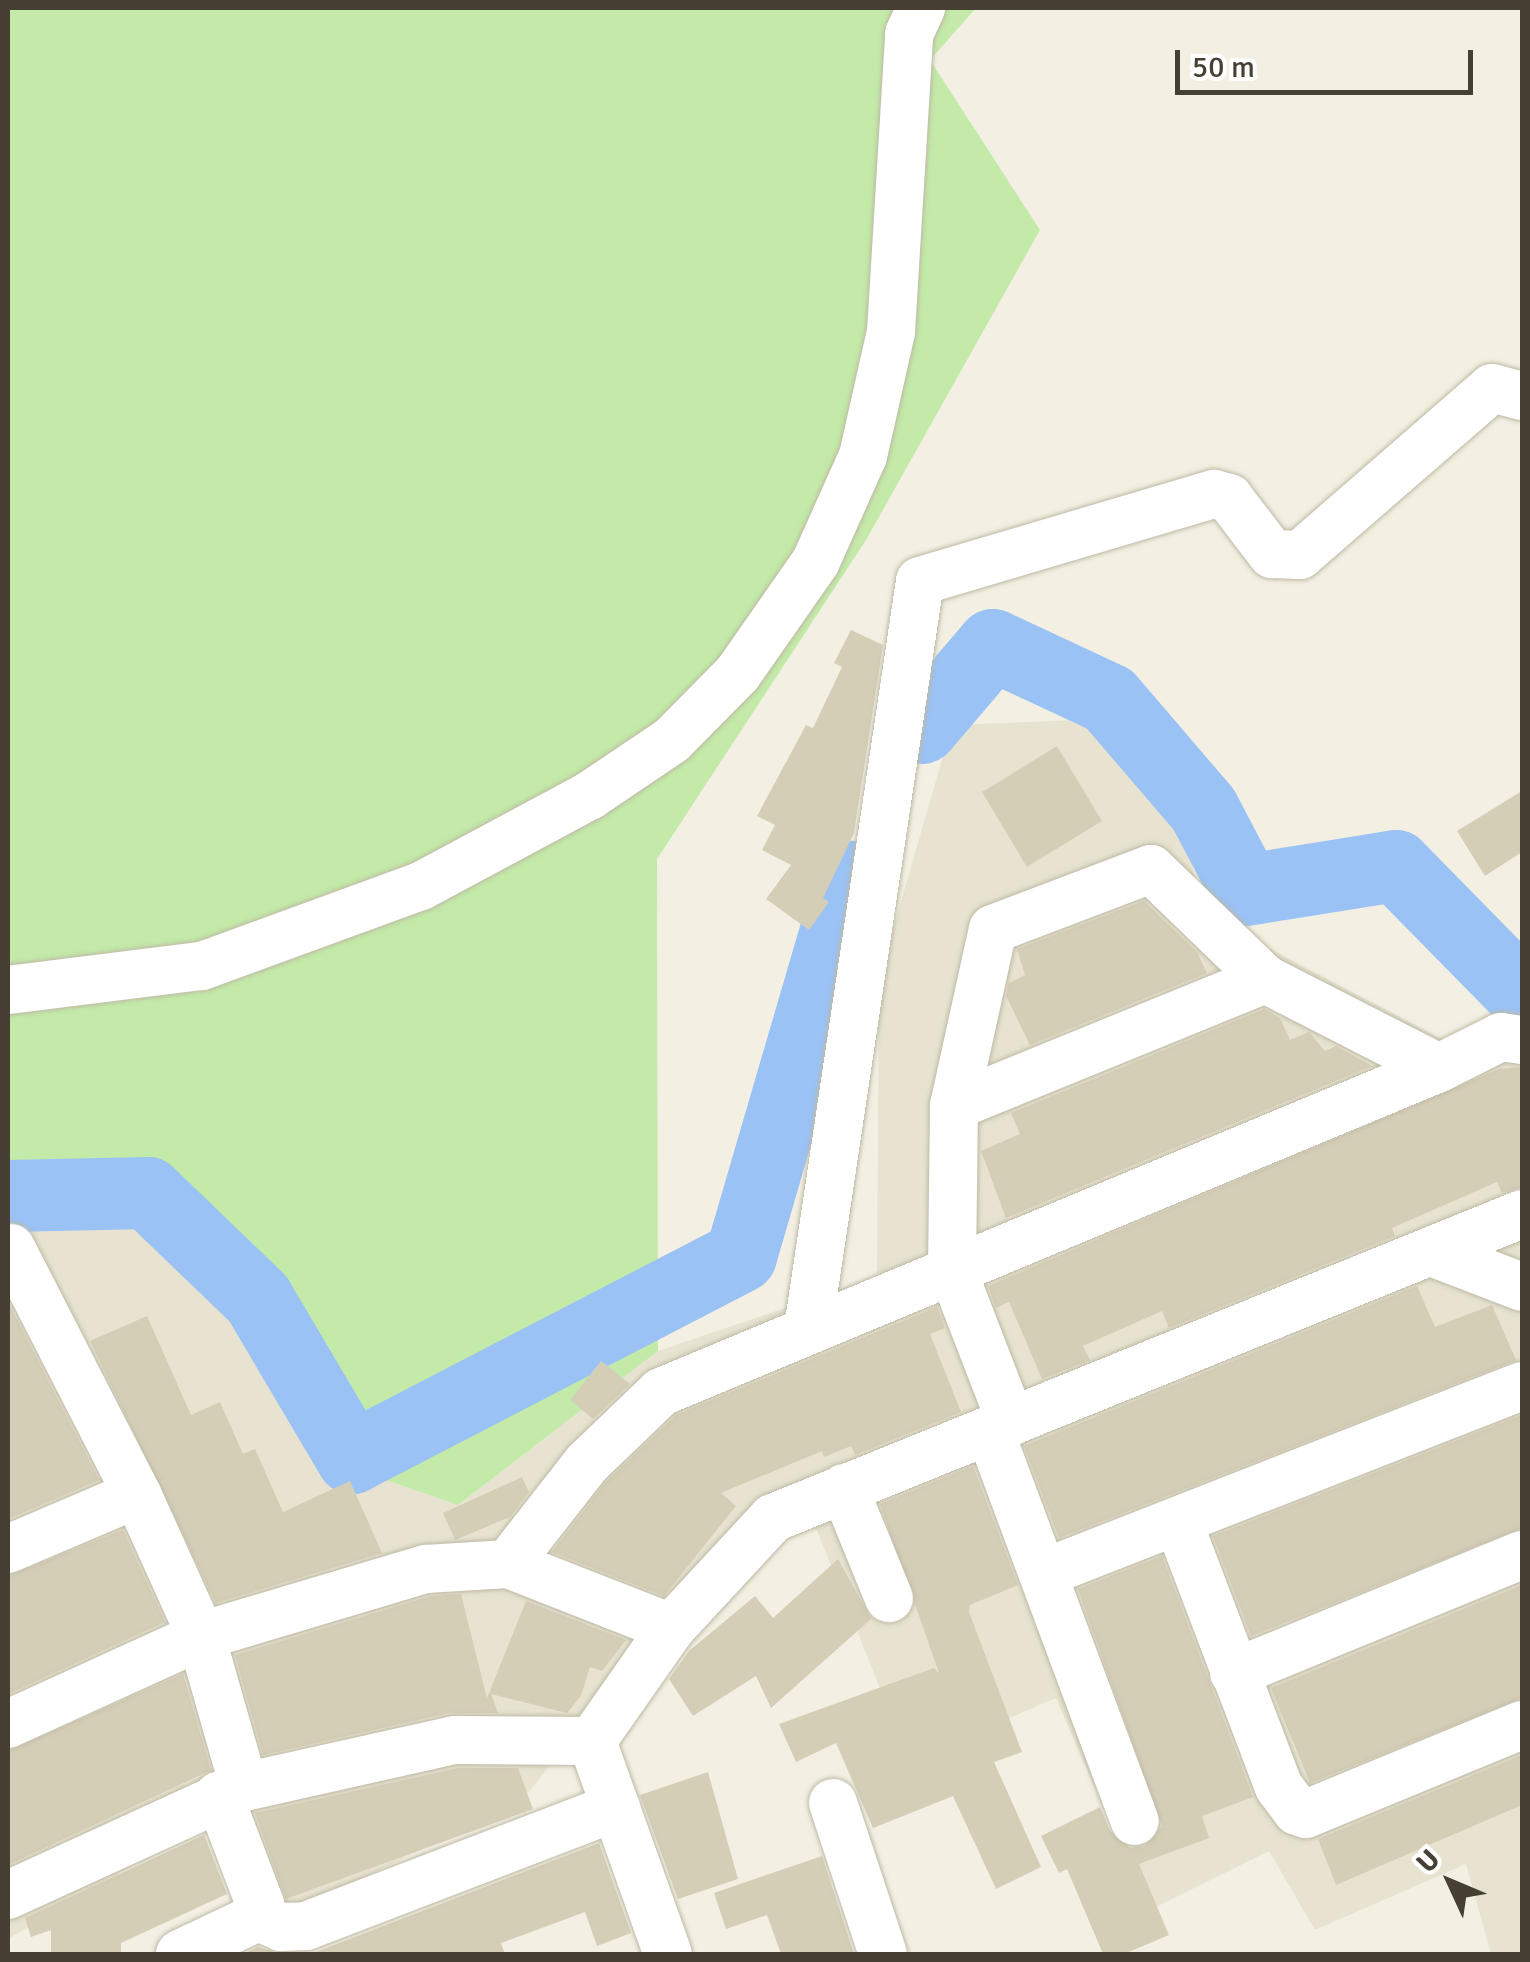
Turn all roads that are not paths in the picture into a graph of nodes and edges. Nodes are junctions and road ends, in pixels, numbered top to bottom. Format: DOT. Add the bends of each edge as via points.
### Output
graph roads {
  1 [pos="921,8"];
  2 [pos="1522,396"];
  3 [pos="1266,979"];
  4 [pos="8,990"];
  5 [pos="1522,1040"];
  6 [pos="1439,1068"];
  7 [pos="954,1106"];
  8 [pos="1522,1214"];
  9 [pos="11,1248"];
  10 [pos="1431,1252"];
  11 [pos="952,1269"];
  12 [pos="1522,1286"];
  13 [pos="808,1329"];
  14 [pos="1522,1386"];
  15 [pos="1000,1427"];
  16 [pos="844,1488"];
  17 [pos="137,1494"];
  18 [pos="1179,1524"];
  19 [pos="8,1549"];
  20 [pos="1522,1555"];
  21 [pos="508,1564"];
  22 [pos="1044,1572"];
  23 [pos="888,1598"];
  24 [pos="671,1628"];
  25 [pos="202,1636"];
  26 [pos="1234,1673"];
  27 [pos="8,1724"];
  28 [pos="1522,1724"];
  29 [pos="592,1741"];
  30 [pos="231,1791"];
  31 [pos="833,1803"];
  32 [pos="616,1807"];
  33 [pos="1135,1821"];
  34 [pos="8,1895"];
  35 [pos="258,1917"];
  36 [pos="180,1954"];
  37 [pos="668,1954"];
  38 [pos="883,1954"];
  1 -- 4 [label="street" via="909,34 891,332 863,456 816,562 738,673 672,740 589,796 421,886 202,966"];
  2 -- 13 [label="street" via="1492,388 1300,555 1272,554 1229,498 1214,494 920,582"];
  3 -- 6 [label="street"];
  3 -- 7 [label="street"];
  3 -- 7 [label="street" via="1151,869 1009,918 986,940"];
  5 -- 6 [label="street" via="1502,1037"];
  6 -- 11 [label="street"];
  7 -- 11 [label="street"];
  8 -- 10 [label="street"];
  9 -- 17 [label="street"];
  10 -- 12 [label="street"];
  10 -- 15 [label="street"];
  11 -- 13 [label="street"];
  11 -- 15 [label="street"];
  13 -- 21 [label="street" via="661,1392 586,1464"];
  14 -- 18 [label="street"];
  15 -- 16 [label="street"];
  15 -- 22 [label="street"];
  16 -- 23 [label="street"];
  16 -- 24 [label="street" via="774,1518"];
  17 -- 19 [label="street"];
  17 -- 25 [label="street"];
  18 -- 22 [label="street"];
  18 -- 26 [label="street"];
  20 -- 26 [label="street"];
  21 -- 24 [label="street"];
  21 -- 25 [label="street" via="426,1568"];
  22 -- 33 [label="street"];
  24 -- 29 [label="street"];
  25 -- 27 [label="street"];
  25 -- 30 [label="street"];
  26 -- 28 [label="street" via="1279,1788 1290,1806 1306,1814"];
  29 -- 30 [label="street" via="455,1740"];
  29 -- 32 [label="street"];
  30 -- 34 [label="street"];
  30 -- 35 [label="street"];
  31 -- 38 [label="street"];
  32 -- 35 [label="street" via="306,1926 281,1927"];
  32 -- 37 [label="street"];
  35 -- 36 [label="street"];
}
